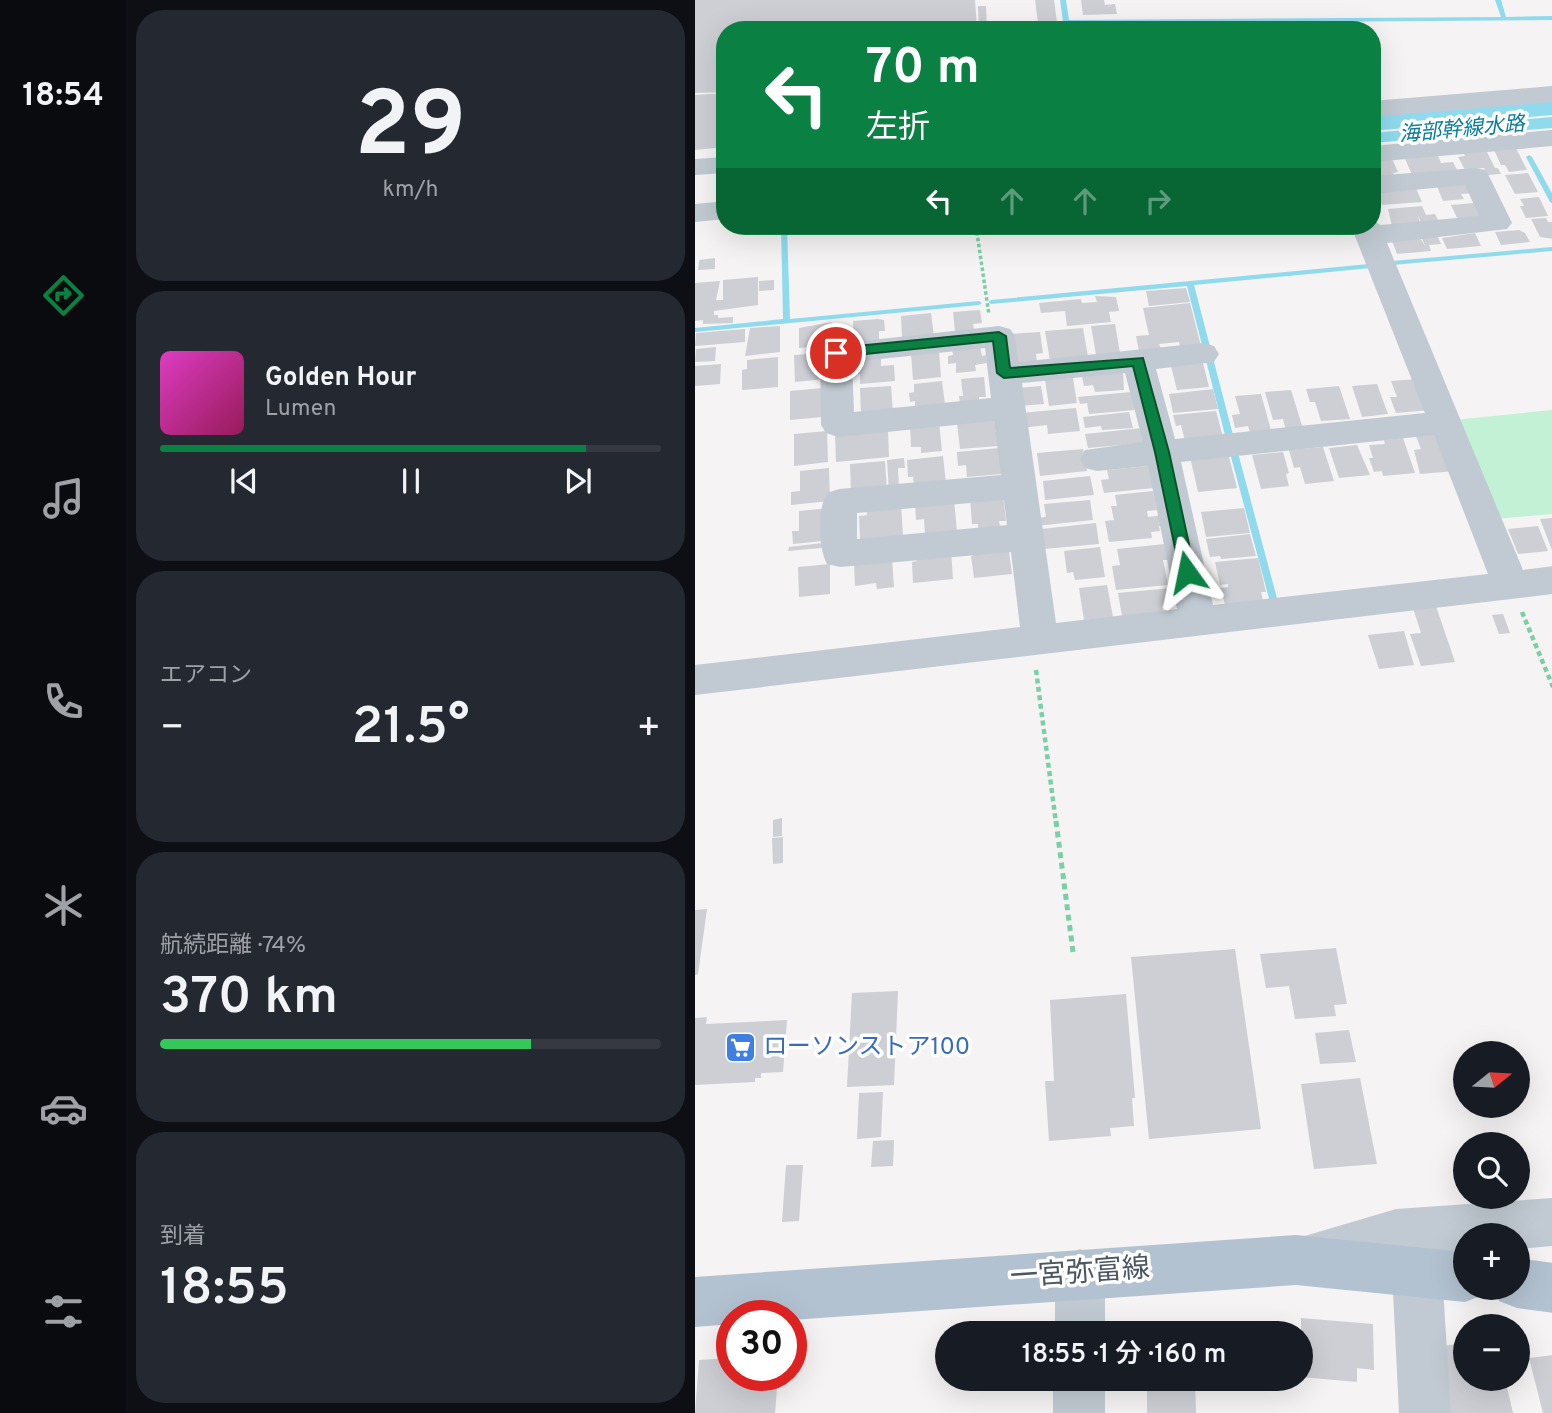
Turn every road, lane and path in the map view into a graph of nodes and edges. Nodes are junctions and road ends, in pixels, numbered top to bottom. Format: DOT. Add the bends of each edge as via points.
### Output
graph roads {
  1 [pos="1552,94"];
  2 [pos="1381,108"];
  3 [pos="1552,138"];
  4 [pos="1381,153"];
  5 [pos="716,165"];
  6 [pos="695,167"];
  7 [pos="1381,184"];
  8 [pos="716,211"];
  9 [pos="695,213"];
  10 [pos="1381,229"];
  11 [pos="977,235"];
  12 [pos="1370,235"];
  13 [pos="992,337"];
  14 [pos="1203,355"];
  15 [pos="1138,361"];
  16 [pos="1004,373"];
  17 [pos="1008,408"];
  18 [pos="1445,422"];
  19 [pos="1162,452"];
  20 [pos="1097,459"];
  21 [pos="1018,486"];
  22 [pos="1025,537"];
  23 [pos="1552,580"];
  24 [pos="1511,585"];
  25 [pos="1198,621"];
  26 [pos="1040,639"];
  27 [pos="695,680"];
  28 [pos="1552,687"];
  29 [pos="1073,952"];
  30 [pos="1552,1222"];
  31 [pos="1296,1260"];
  32 [pos="1080,1274"];
  33 [pos="1441,1274"];
  34 [pos="1530,1285"];
  35 [pos="1552,1288"];
  36 [pos="695,1302"];
  37 [pos="1080,1321"];
  38 [pos="1079,1391"];
  39 [pos="1079,1413"];
  40 [pos="1425,1413"];
  1 -- 2 [label="street"];
  3 -- 4 [label="street"];
  5 -- 6 [label="street"];
  7 -- 10 [label="street" via="1474,176 1497,223"];
  8 -- 9 [label="street"];
  11 -- 13 [label="path"];
  12 -- 18 [label="street"];
  13 -- 16 [label="street" via="999,336"];
  13 -- 17 [label="street" via="836,353 838,425"];
  14 -- 15 [label="street"];
  15 -- 16 [label="street"];
  15 -- 19 [label="street"];
  16 -- 17 [label="street"];
  17 -- 21 [label="street"];
  18 -- 19 [label="street"];
  18 -- 24 [label="street"];
  19 -- 20 [label="street"];
  19 -- 25 [label="street"];
  21 -- 22 [label="street"];
  21 -- 22 [label="street" via="840,502 840,554"];
  22 -- 26 [label="street"];
  23 -- 24 [label="street"];
  24 -- 25 [label="street"];
  24 -- 28 [label="path"];
  25 -- 26 [label="street"];
  26 -- 27 [label="street"];
  26 -- 29 [label="path" via="1034,655"];
  30 -- 31 [label="street" via="1396,1233"];
  31 -- 32 [label="main road, 一宮弥富線"];
  31 -- 33 [label="main road, 一宮弥富線"];
  32 -- 36 [label="main road, 一宮弥富線"];
  32 -- 37 [label="street"];
  33 -- 40 [label="street"];
  34 -- 35 [label="main road"];
  38 -- 39 [label="street"];
}
